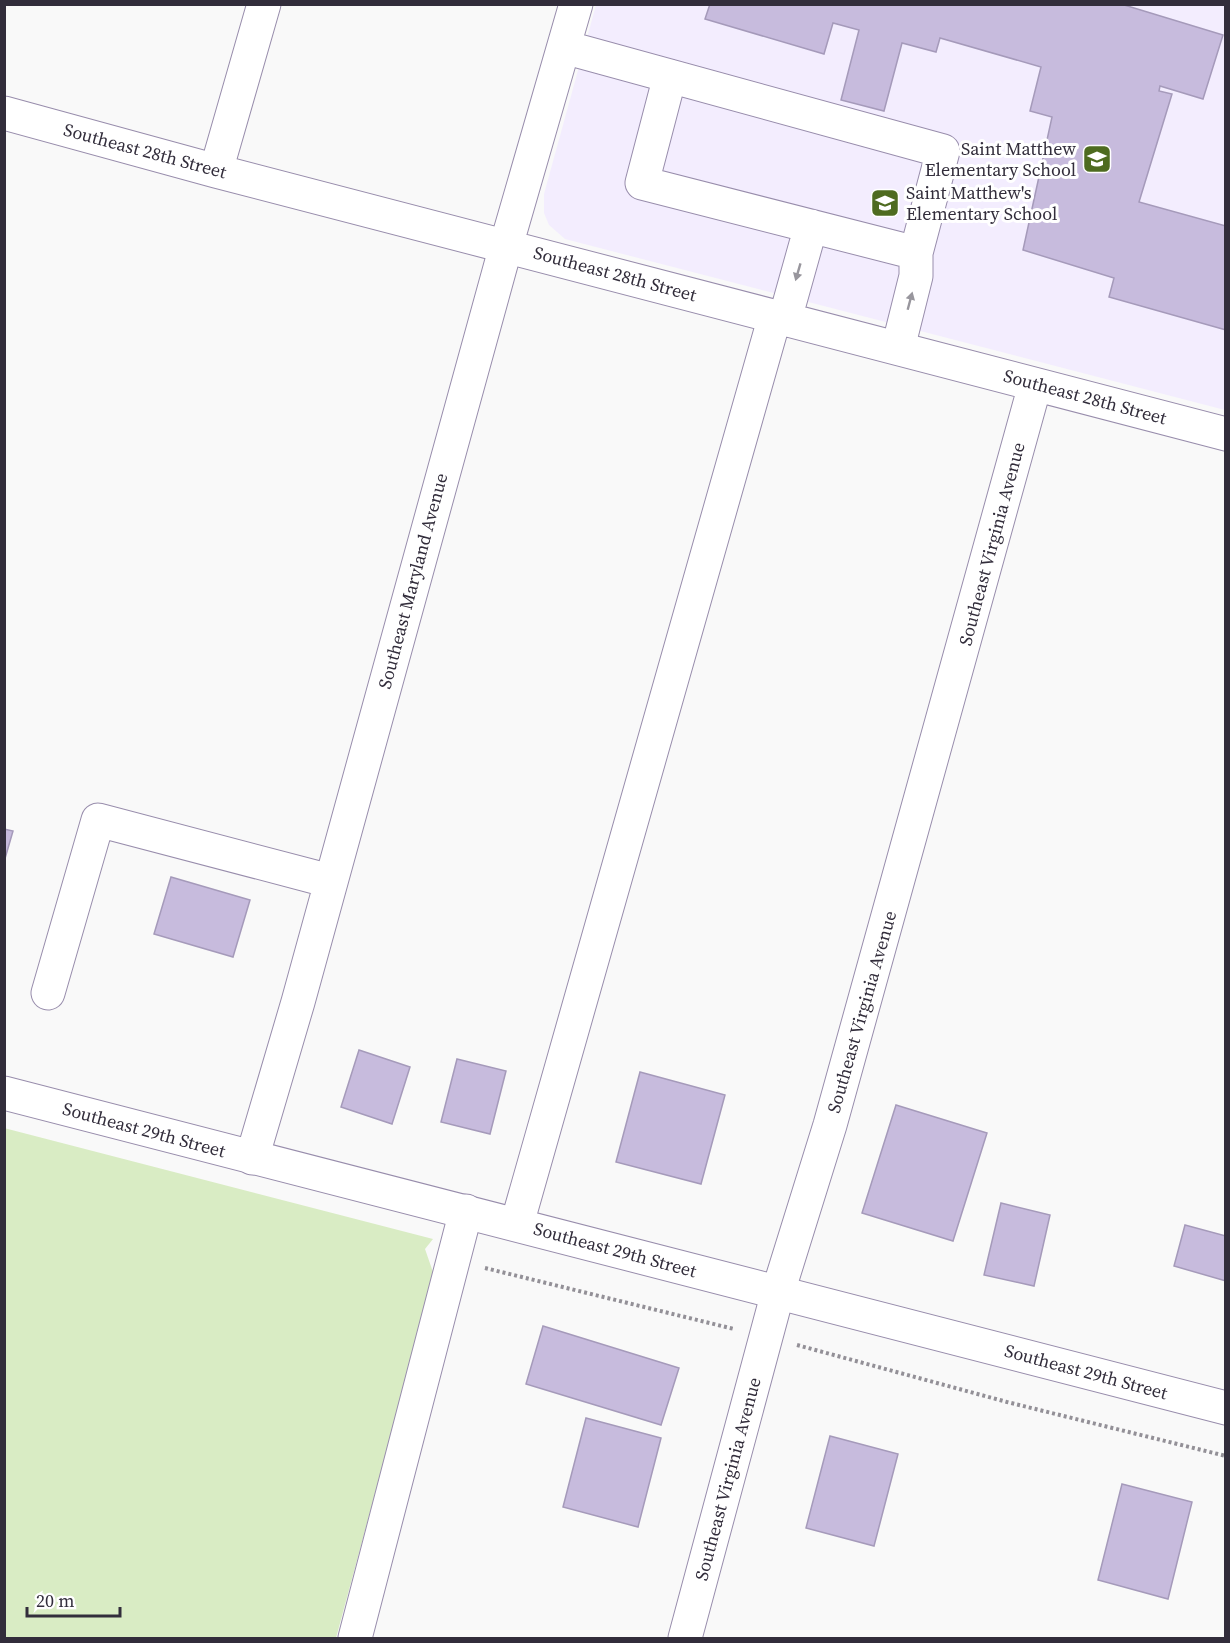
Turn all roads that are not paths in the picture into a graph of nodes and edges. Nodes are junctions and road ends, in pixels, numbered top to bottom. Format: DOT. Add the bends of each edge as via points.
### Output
graph roads {
  1 [pos="264,4"];
  2 [pos="576,4"];
  3 [pos="564,47"];
  4 [pos="670,76"];
  5 [pos="4,112"];
  6 [pos="216,171"];
  7 [pos="812,226"];
  8 [pos="506,246"];
  9 [pos="916,253"];
  10 [pos="780,317"];
  11 [pos="898,348"];
  12 [pos="1035,385"];
  13 [pos="1226,434"];
  14 [pos="330,881"];
  15 [pos="48,993"];
  16 [pos="4,1093"];
  17 [pos="252,1158"];
  18 [pos="466,1211"];
  19 [pos="517,1224"];
  20 [pos="778,1292"];
  21 [pos="1226,1408"];
  22 [pos="355,1638"];
  23 [pos="685,1638"];
  1 -- 6 [label="street"];
  2 -- 3 [label="street, Southeast Maryland Avenue"];
  3 -- 4 [label="street"];
  3 -- 8 [label="street, Southeast Maryland Avenue"];
  4 -- 7 [label="street" via="642,183"];
  4 -- 9 [label="street" via="943,151"];
  5 -- 6 [label="street, Southeast 28th Street"];
  6 -- 8 [label="street, Southeast 28th Street"];
  7 -- 9 [label="street"];
  7 -- 10 [label="street, one-way"];
  8 -- 10 [label="street, Southeast 28th Street"];
  8 -- 14 [label="street, Southeast Maryland Avenue"];
  11 -- 9 [label="street, one-way" via="916,276"];
  10 -- 11 [label="street, Southeast 28th Street"];
  10 -- 19 [label="street"];
  11 -- 12 [label="street, Southeast 28th Street"];
  12 -- 13 [label="street, Southeast 28th Street"];
  12 -- 20 [label="street, Southeast Virginia Avenue" via="833,1114"];
  14 -- 15 [label="street" via="98,820"];
  14 -- 17 [label="street, Southeast Maryland Avenue"];
  16 -- 17 [label="street, Southeast 29th Street"];
  17 -- 18 [label="street, Southeast 29th Street"];
  18 -- 19 [label="street, Southeast 29th Street"];
  18 -- 22 [label="street"];
  19 -- 20 [label="street, Southeast 29th Street"];
  20 -- 21 [label="street, Southeast 29th Street"];
  20 -- 23 [label="street, Southeast Virginia Avenue"];
}
